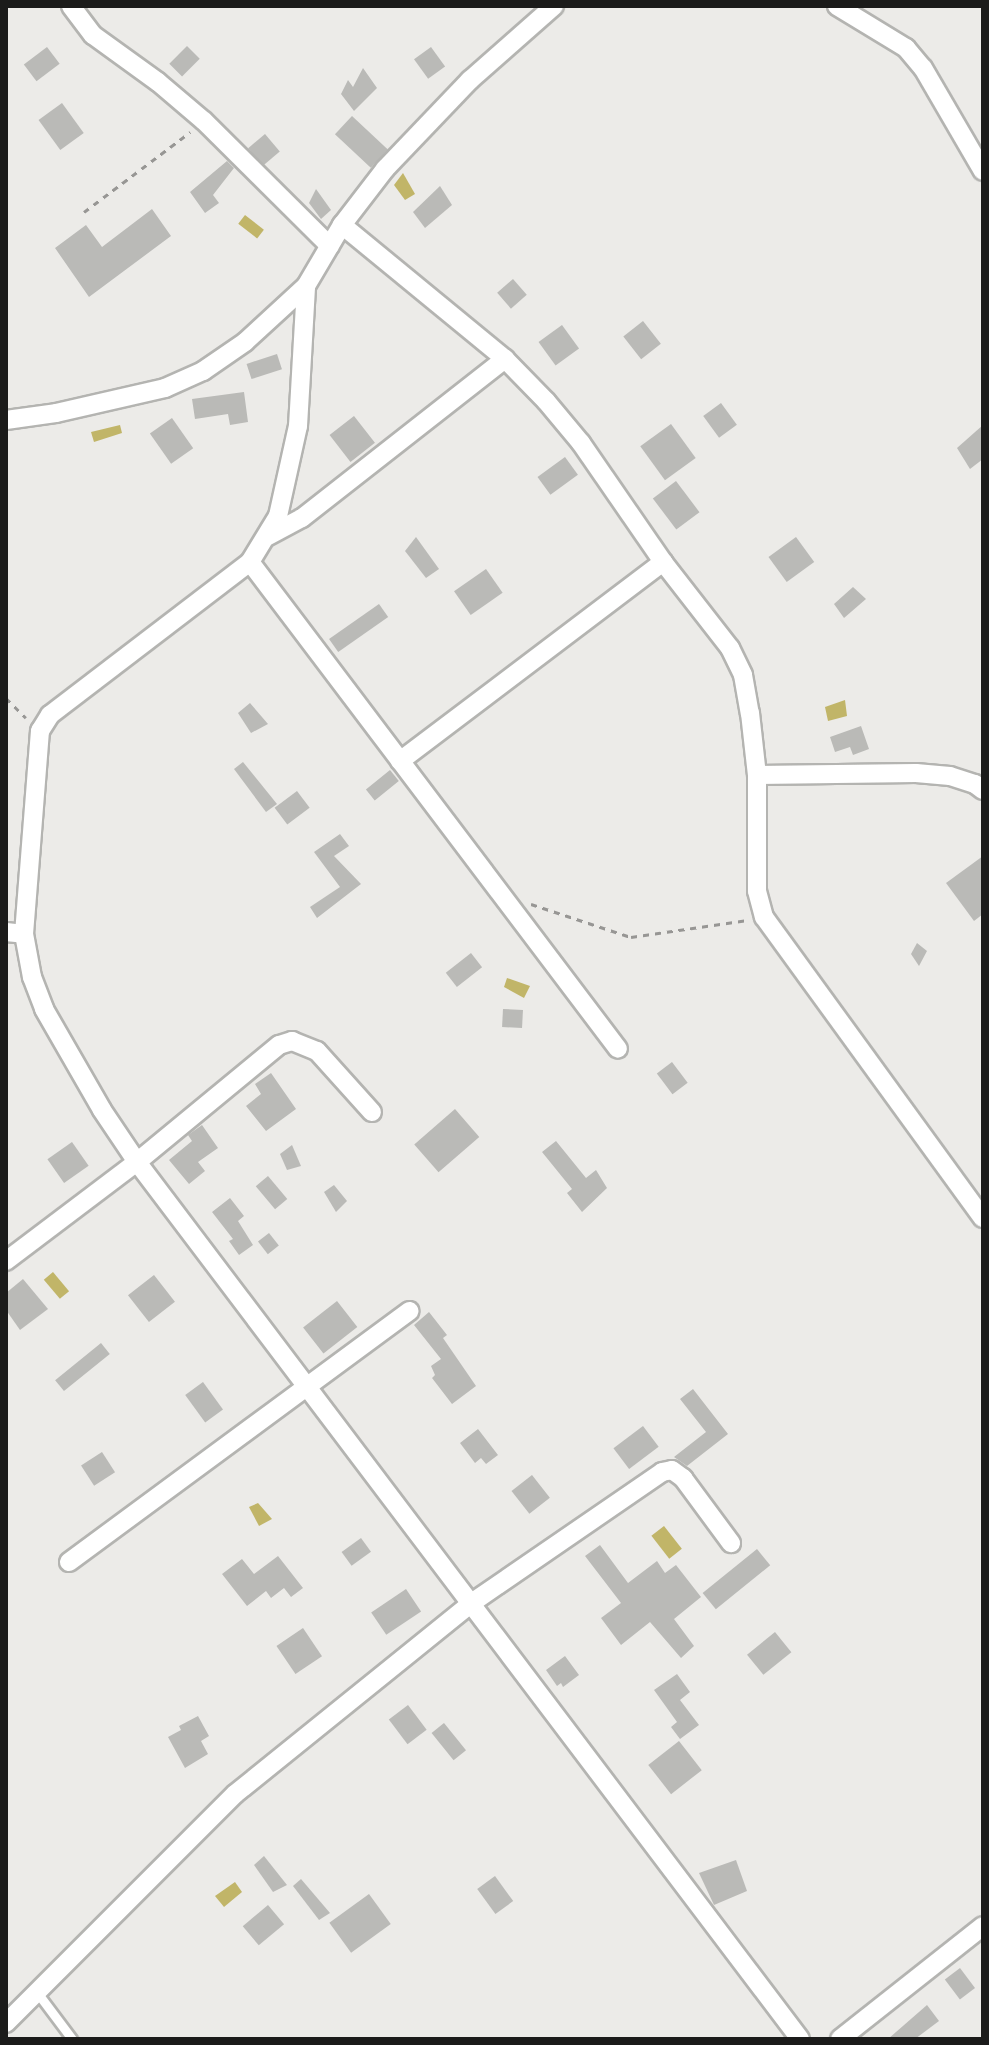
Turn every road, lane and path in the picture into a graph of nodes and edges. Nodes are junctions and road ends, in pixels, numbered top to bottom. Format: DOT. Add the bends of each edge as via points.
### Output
graph roads {
  1 [pos="71,6"];
  2 [pos="554,6"];
  3 [pos="837,6"];
  4 [pos="204,121"];
  5 [pos="983,171"];
  6 [pos="84,212"];
  7 [pos="342,225"];
  8 [pos="330,246"];
  9 [pos="306,286"];
  10 [pos="505,359"];
  11 [pos="6,420"];
  12 [pos="268,536"];
  13 [pos="250,562"];
  14 [pos="663,562"];
  15 [pos="6,698"];
  16 [pos="40,731"];
  17 [pos="400,761"];
  18 [pos="757,775"];
  19 [pos="983,790"];
  20 [pos="530,904"];
  21 [pos="764,917"];
  22 [pos="15,933"];
  23 [pos="618,1049"];
  24 [pos="372,1112"];
  25 [pos="137,1162"];
  26 [pos="983,1218"];
  27 [pos="6,1261"];
  28 [pos="409,1311"];
  29 [pos="308,1385"];
  30 [pos="731,1543"];
  31 [pos="69,1562"];
  32 [pos="473,1602"];
  33 [pos="983,1926"];
  34 [pos="36,1991"];
  35 [pos="6,2023"];
  36 [pos="72,2039"];
  37 [pos="800,2039"];
  38 [pos="840,2039"];
  1 -- 4 [label="street" via="93,35"];
  2 -- 7 [label="street" via="470,80 385,169"];
  3 -- 5 [label="street" via="906,48"];
  4 -- 6 [label="path"];
  4 -- 8 [label="street"];
  7 -- 8 [label="street"];
  7 -- 10 [label="street"];
  8 -- 9 [label="street"];
  9 -- 11 [label="street" via="245,342 203,371 165,388"];
  9 -- 12 [label="street" via="298,426 287,489"];
  10 -- 12 [label="street" via="302,518"];
  10 -- 14 [label="street" via="581,443"];
  12 -- 13 [label="street"];
  13 -- 16 [label="street" via="50,715"];
  13 -- 17 [label="street"];
  14 -- 17 [label="street"];
  14 -- 18 [label="street" via="730,648 743,675"];
  15 -- 16 [label="path"];
  16 -- 22 [label="street"];
  17 -- 23 [label="street"];
  18 -- 19 [label="street" via="916,773 950,776"];
  18 -- 21 [label="street" via="757,891"];
  20 -- 21 [label="path" via="631,937"];
  21 -- 26 [label="street"];
  22 -- 25 [label="street" via="44,1009"];
  24 -- 25 [label="street" via="317,1051 292,1041 262,1056"];
  25 -- 27 [label="street"];
  25 -- 29 [label="street"];
  28 -- 29 [label="street"];
  29 -- 31 [label="street"];
  29 -- 32 [label="street"];
  30 -- 32 [label="street" via="683,1478 672,1470 662,1472"];
  32 -- 34 [label="street" via="235,1794"];
  32 -- 37 [label="street"];
  33 -- 38 [label="street"];
  34 -- 35 [label="street"];
  34 -- 36 [label="lane"];
}
